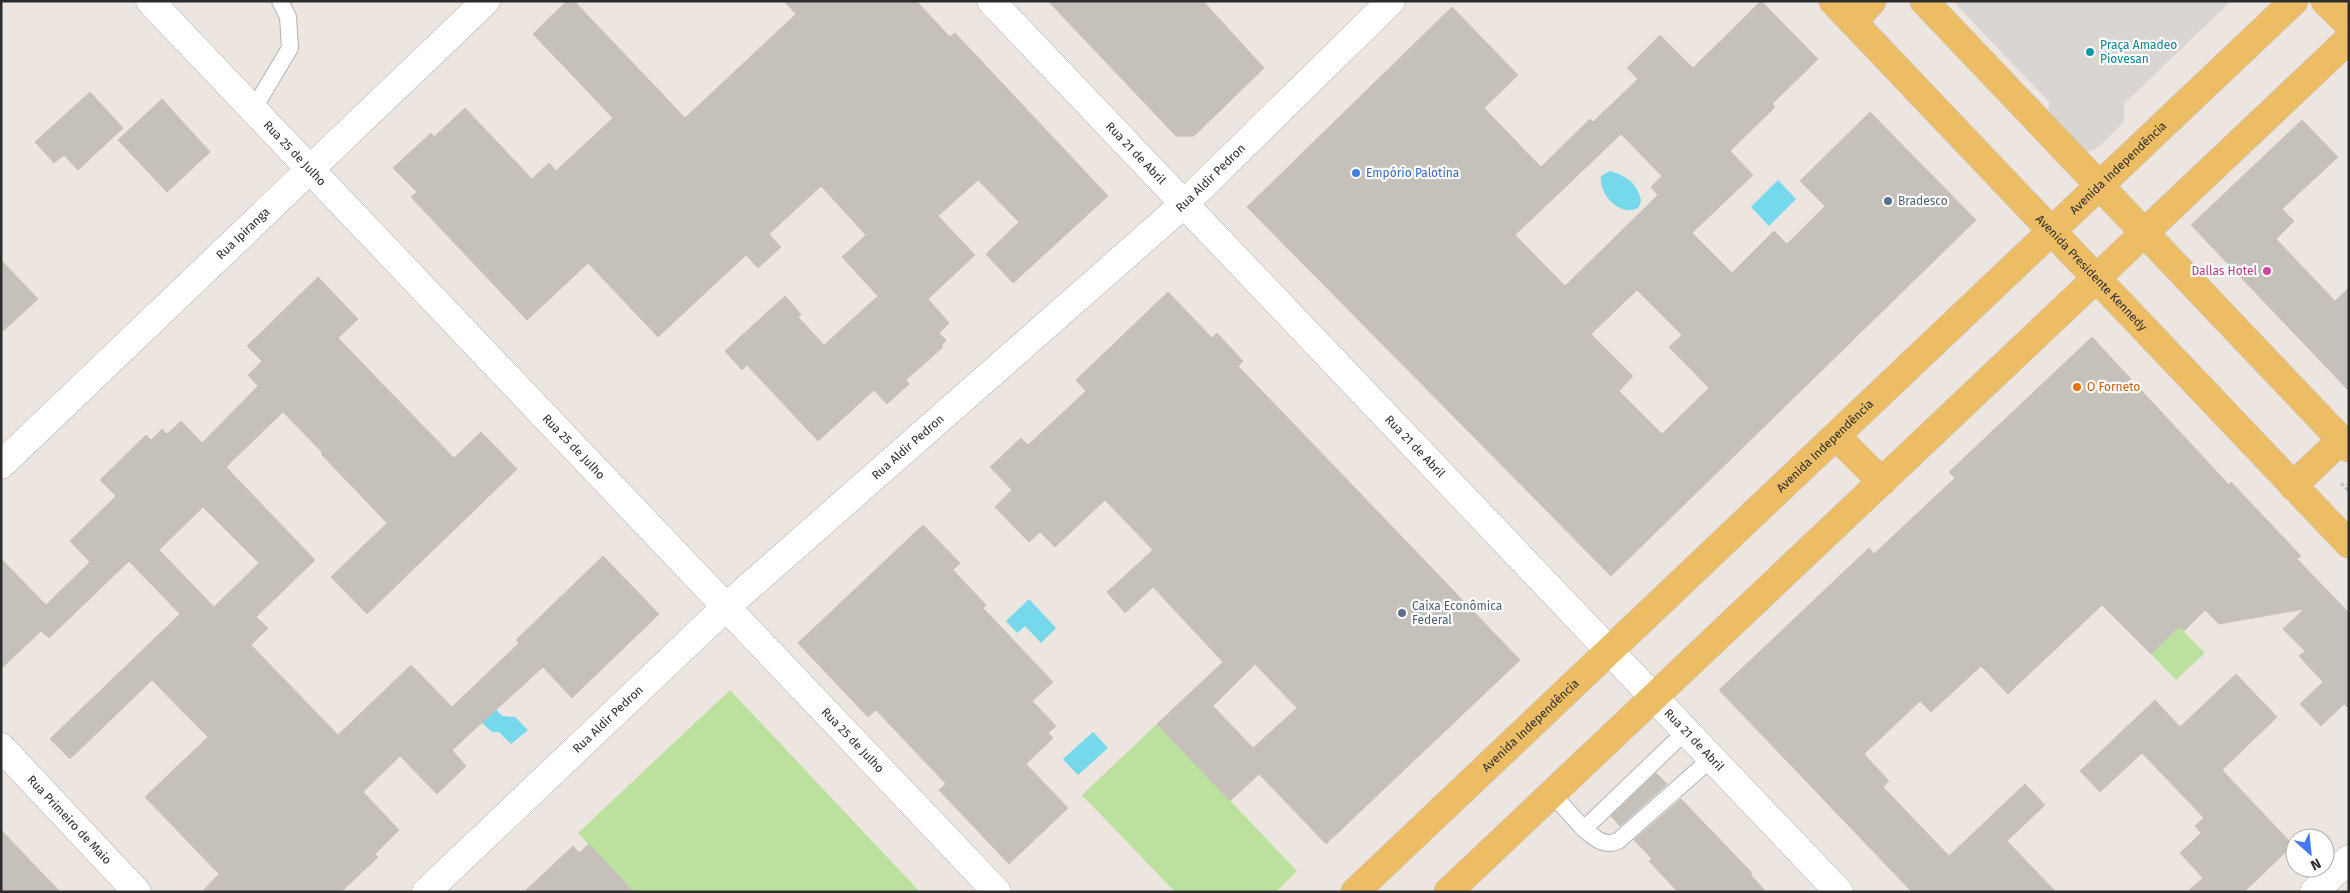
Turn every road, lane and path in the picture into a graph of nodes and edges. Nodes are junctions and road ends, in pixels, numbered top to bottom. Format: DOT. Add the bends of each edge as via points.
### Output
graph roads {
  1 [pos="150,1"];
  2 [pos="280,1"];
  3 [pos="486,1"];
  4 [pos="991,1"];
  5 [pos="1391,1"];
  6 [pos="1833,1"];
  7 [pos="1872,1"];
  8 [pos="1924,1"];
  9 [pos="2294,1"];
  10 [pos="2325,1"];
  11 [pos="1853,22"];
  12 [pos="2349,24"];
  13 [pos="2349,39"];
  14 [pos="253,110"];
  15 [pos="310,169"];
  16 [pos="2100,186"];
  17 [pos="1184,204"];
  18 [pos="2051,232"];
  19 [pos="2145,234"];
  20 [pos="2096,279"];
  21 [pos="1836,436"];
  22 [pos="2345,444"];
  23 [pos="1,466"];
  24 [pos="1882,482"];
  25 [pos="2293,486"];
  26 [pos="2349,544"];
  27 [pos="726,607"];
  28 [pos="1610,650"];
  29 [pos="1654,697"];
  30 [pos="1686,731"];
  31 [pos="1,747"];
  32 [pos="1712,758"];
  33 [pos="1552,794"];
  34 [pos="1584,829"];
  35 [pos="2349,859"];
  36 [pos="137,892"];
  37 [pos="426,892"];
  38 [pos="996,892"];
  39 [pos="1355,892"];
  40 [pos="1448,892"];
  41 [pos="1839,892"];
  42 [pos="2314,892"];
  1 -- 14 [label="street, Rua 25 de Julho"];
  2 -- 14 [label="lane" via="288,18 290,48"];
  3 -- 15 [label="street, Rua Ipiranga"];
  4 -- 17 [label="street, Rua 21 de Abril"];
  5 -- 17 [label="street, Rua Aldir Pedron"];
  6 -- 11 [label="main road, Avenida Presidente Kennedy"];
  7 -- 11 [label="main road"];
  8 -- 16 [label="main road"];
  9 -- 16 [label="main road, Avenida Independência"];
  10 -- 12 [label="main road"];
  11 -- 18 [label="main road, Avenida Presidente Kennedy"];
  13 -- 19 [label="main road"];
  14 -- 15 [label="street, Rua 25 de Julho"];
  15 -- 23 [label="street, Rua Ipiranga"];
  15 -- 27 [label="street, Rua 25 de Julho"];
  16 -- 18 [label="main road, Avenida Independência"];
  16 -- 19 [label="main road"];
  17 -- 27 [label="street, Rua Aldir Pedron"];
  17 -- 28 [label="street, Rua 21 de Abril"];
  18 -- 20 [label="main road, Avenida Presidente Kennedy"];
  18 -- 21 [label="main road, Avenida Independência"];
  19 -- 20 [label="main road"];
  19 -- 22 [label="main road"];
  20 -- 24 [label="main road"];
  20 -- 25 [label="main road, Avenida Presidente Kennedy"];
  21 -- 24 [label="main road"];
  21 -- 28 [label="main road, Avenida Independência"];
  22 -- 25 [label="main road"];
  24 -- 29 [label="main road"];
  25 -- 26 [label="main road, Avenida Presidente Kennedy"];
  27 -- 37 [label="street, Rua Aldir Pedron"];
  27 -- 38 [label="street, Rua 25 de Julho"];
  28 -- 29 [label="street, Rua 21 de Abril"];
  28 -- 39 [label="main road, Avenida Independência"];
  29 -- 30 [label="street, Rua 21 de Abril"];
  29 -- 33 [label="main road"];
  30 -- 32 [label="street, Rua 21 de Abril"];
  30 -- 34 [label="lane"];
  31 -- 36 [label="street, Rua Primeiro de Maio"];
  32 -- 34 [label="lane" via="1618,841 1610,844 1601,842"];
  32 -- 41 [label="street, Rua 21 de Abril"];
  33 -- 34 [label="lane"];
  33 -- 40 [label="main road"];
  35 -- 42 [label="street"];
}
